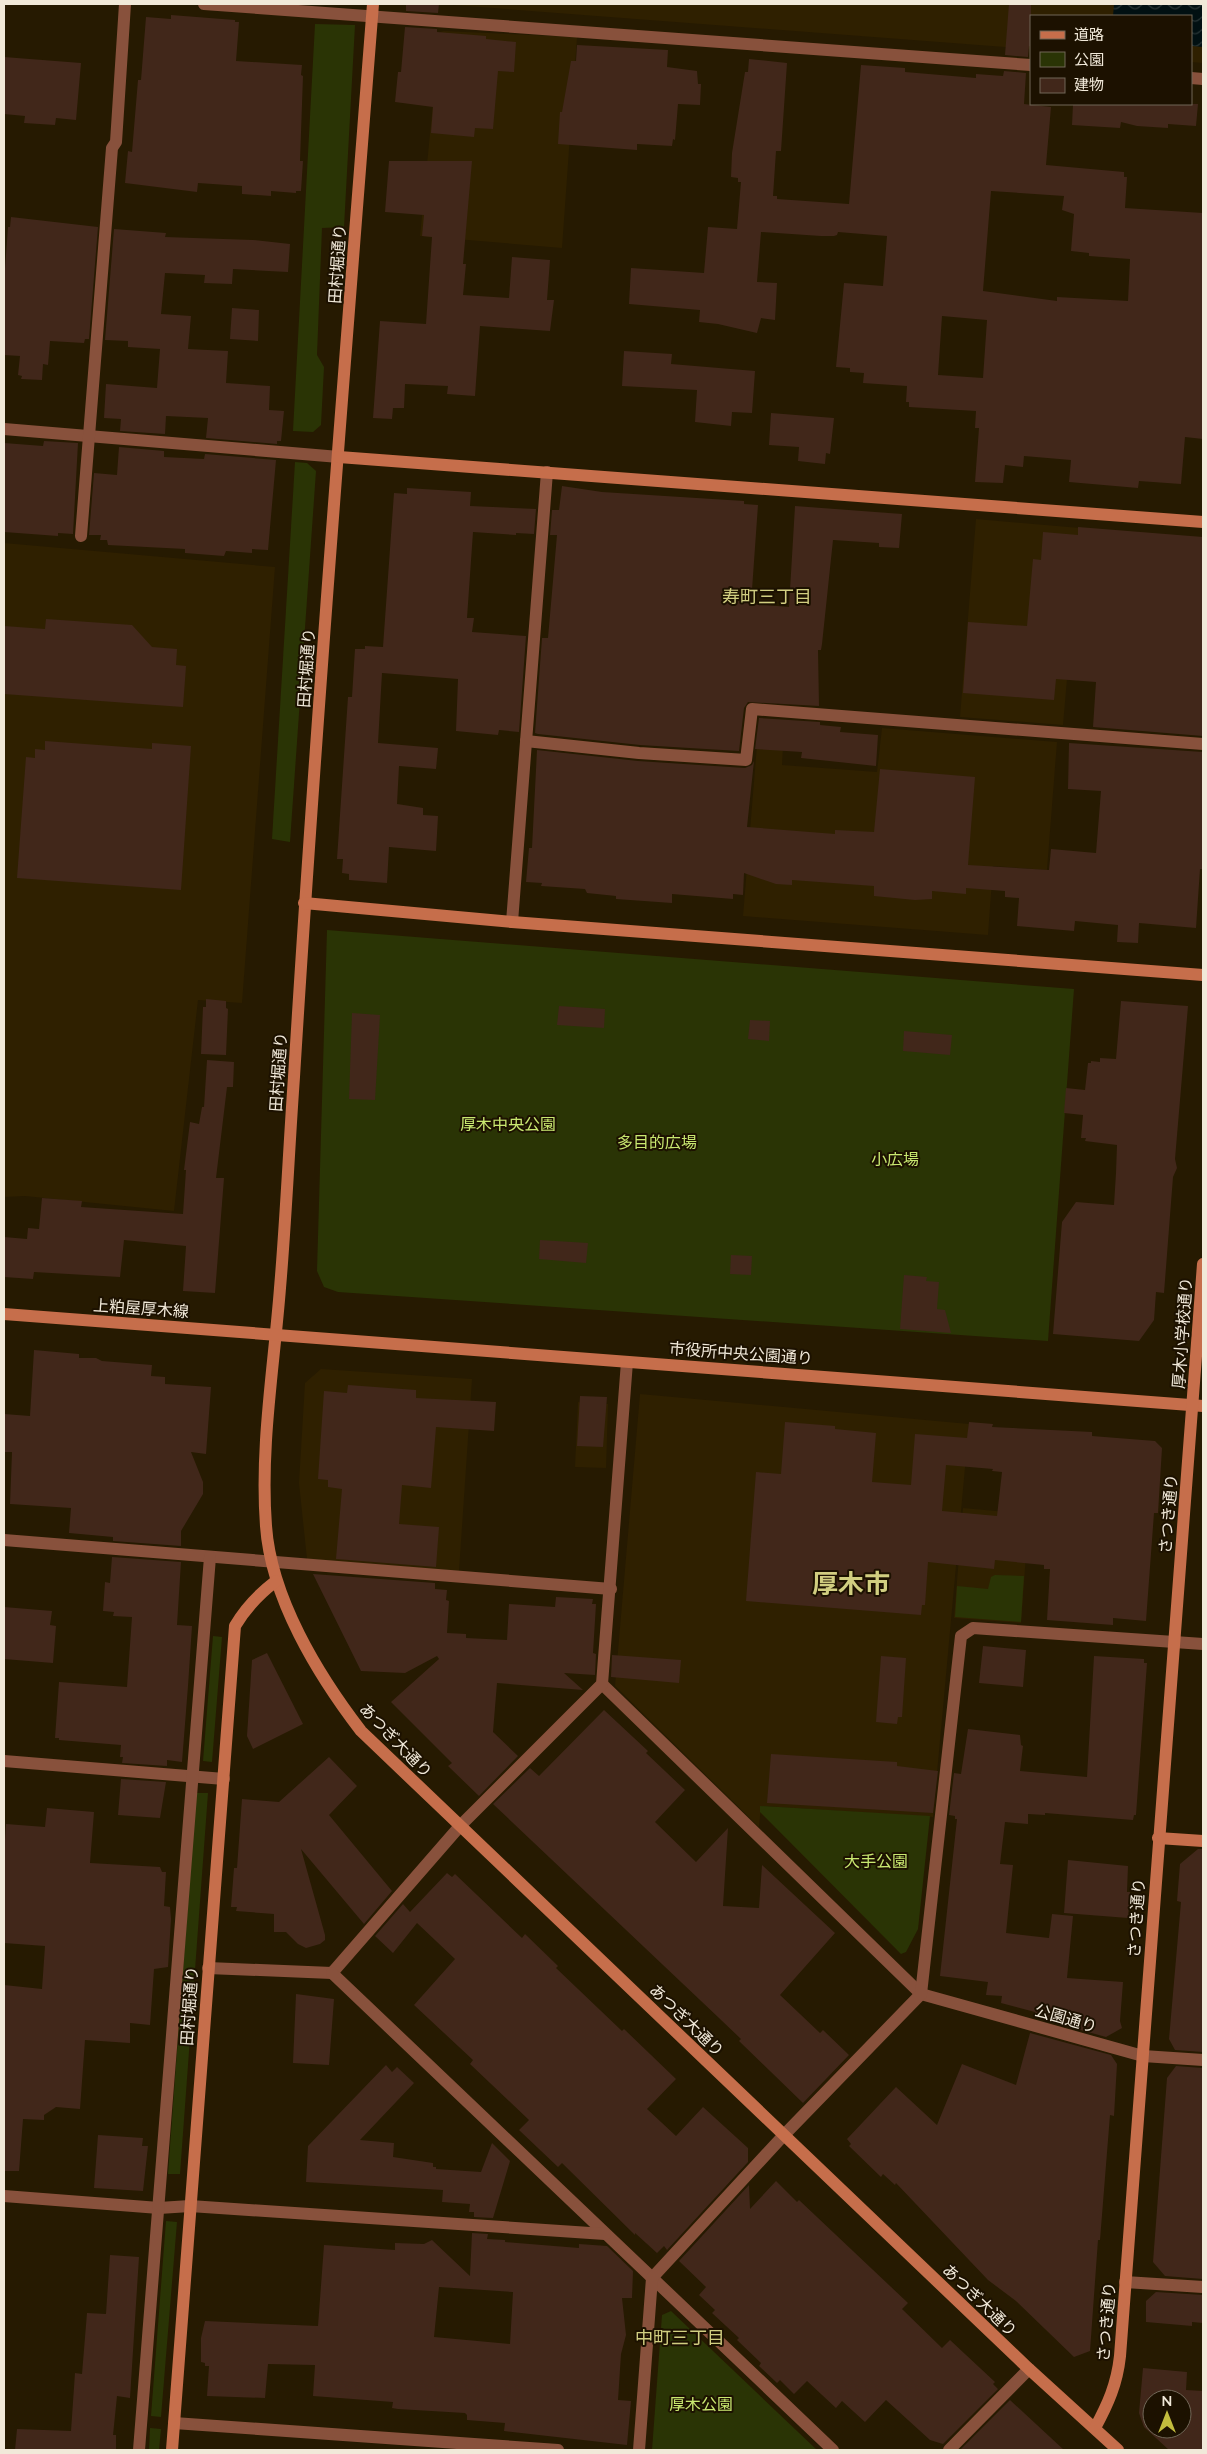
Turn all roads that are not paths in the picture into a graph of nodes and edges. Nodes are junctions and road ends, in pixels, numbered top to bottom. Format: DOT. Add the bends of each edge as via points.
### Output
graph roads {
  1 [pos="125,4"];
  2 [pos="204,4"];
  3 [pos="372,10"];
  4 [pos="1030,65"];
  5 [pos="4,429"];
  6 [pos="90,436"];
  7 [pos="339,456"];
  8 [pos="547,472"];
  9 [pos="1203,522"];
  10 [pos="80,536"];
  11 [pos="526,740"];
  12 [pos="1203,744"];
  13 [pos="304,903"];
  14 [pos="512,922"];
  15 [pos="1203,975"];
  16 [pos="1203,1264"];
  17 [pos="4,1314"];
  18 [pos="276,1335"];
  19 [pos="627,1362"];
  20 [pos="1198,1406"];
  21 [pos="4,1540"];
  22 [pos="210,1557"];
  23 [pos="272,1561"];
  24 [pos="276,1581"];
  25 [pos="611,1589"];
  26 [pos="1174,1643"];
  27 [pos="1203,1644"];
  28 [pos="602,1684"];
  29 [pos="4,1761"];
  30 [pos="193,1777"];
  31 [pos="224,1779"];
  32 [pos="460,1826"];
  33 [pos="1158,1838"];
  34 [pos="1203,1841"];
  35 [pos="208,1968"];
  36 [pos="332,1973"];
  37 [pos="921,1994"];
  38 [pos="1143,2056"];
  39 [pos="1203,2060"];
  40 [pos="784,2135"];
  41 [pos="4,2196"];
  42 [pos="190,2206"];
  43 [pos="159,2208"];
  44 [pos="605,2234"];
  45 [pos="652,2278"];
  46 [pos="1125,2282"];
  47 [pos="1203,2287"];
  48 [pos="1030,2370"];
  49 [pos="174,2423"];
  50 [pos="1095,2428"];
  51 [pos="139,2450"];
  52 [pos="172,2450"];
  53 [pos="558,2450"];
  54 [pos="639,2450"];
  55 [pos="833,2450"];
  56 [pos="949,2450"];
  57 [pos="1118,2450"];
  1 -- 6 [label="street"];
  2 -- 3 [label="street"];
  3 -- 4 [label="street"];
  3 -- 7 [label="street, 田村堀通り"];
  5 -- 6 [label="street"];
  6 -- 7 [label="street"];
  6 -- 10 [label="street"];
  7 -- 8 [label="street"];
  7 -- 13 [label="street, 田村堀通り"];
  8 -- 9 [label="street"];
  8 -- 11 [label="street"];
  11 -- 12 [label="street" via="658,755 746,760 752,709"];
  11 -- 14 [label="street"];
  13 -- 14 [label="street"];
  13 -- 18 [label="street, 田村堀通り"];
  14 -- 15 [label="street"];
  16 -- 20 [label="street, 厚木小学校通り"];
  17 -- 18 [label="street, 上粕屋厚木線"];
  18 -- 19 [label="street, 市役所中央公園通り"];
  18 -- 23 [label="street, 田村堀通り" via="269,1398 266,1488 266,1527"];
  19 -- 20 [label="street, 市役所中央公園通り"];
  19 -- 25 [label="street"];
  20 -- 26 [label="street, さつき通り"];
  21 -- 22 [label="street"];
  22 -- 23 [label="street"];
  22 -- 30 [label="street"];
  23 -- 24 [label="street, あつぎ大通り"];
  23 -- 25 [label="street"];
  24 -- 31 [label="street, 田村堀通り" via="244,1610 235,1626"];
  24 -- 32 [label="street, あつぎ大通り" via="313,1660 334,1696 361,1731"];
  25 -- 28 [label="street"];
  26 -- 27 [label="street"];
  26 -- 33 [label="street, さつき通り"];
  26 -- 37 [label="street" via="973,1628 961,1636"];
  28 -- 32 [label="street"];
  28 -- 37 [label="street"];
  29 -- 30 [label="street"];
  30 -- 31 [label="street"];
  30 -- 43 [label="street"];
  31 -- 35 [label="street, 田村堀通り"];
  32 -- 36 [label="street"];
  32 -- 40 [label="street, あつぎ大通り"];
  33 -- 34 [label="street"];
  33 -- 38 [label="street, さつき通り"];
  35 -- 36 [label="street"];
  35 -- 42 [label="street, 田村堀通り"];
  36 -- 44 [label="street"];
  37 -- 38 [label="street, 公園通り"];
  37 -- 40 [label="street"];
  38 -- 39 [label="street, 公園通り"];
  38 -- 46 [label="street, さつき通り"];
  40 -- 45 [label="street"];
  40 -- 48 [label="street, あつぎ大通り"];
  41 -- 43 [label="street"];
  42 -- 43 [label="street"];
  42 -- 44 [label="street"];
  42 -- 49 [label="street, 田村堀通り"];
  43 -- 51 [label="street"];
  44 -- 45 [label="street"];
  45 -- 54 [label="street"];
  45 -- 55 [label="street"];
  46 -- 47 [label="street"];
  46 -- 50 [label="street, さつき通り" via="1118,2377"];
  48 -- 50 [label="street, あつぎ大通り"];
  48 -- 56 [label="street"];
  49 -- 52 [label="street, 田村堀通り"];
  49 -- 53 [label="street"];
  50 -- 57 [label="street, あつぎ大通り"];
}
